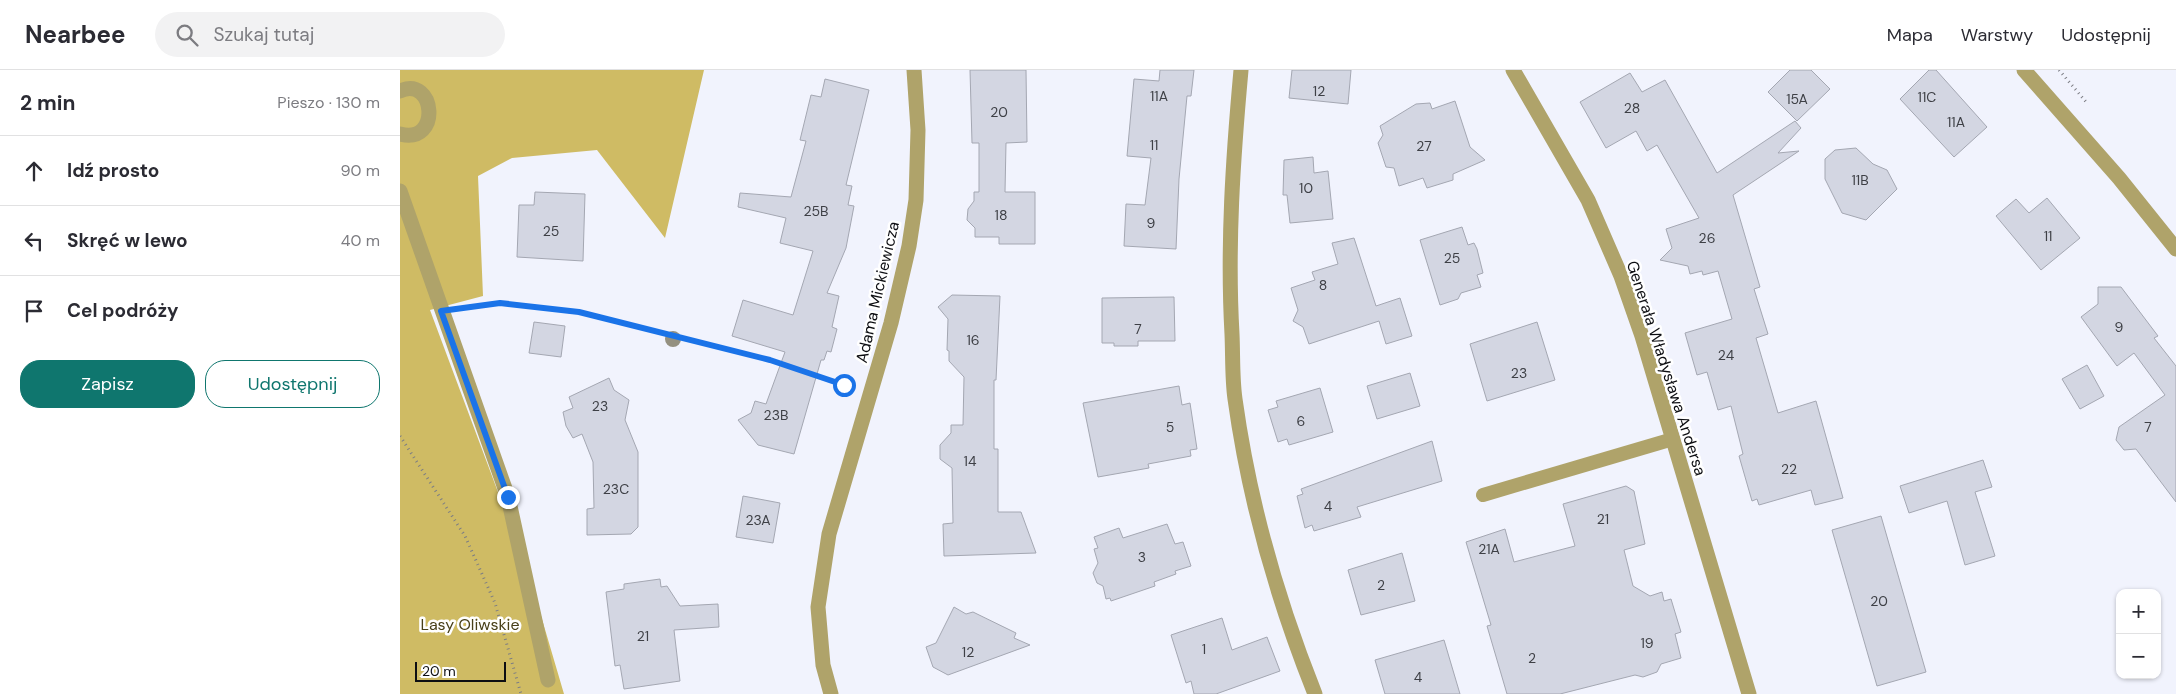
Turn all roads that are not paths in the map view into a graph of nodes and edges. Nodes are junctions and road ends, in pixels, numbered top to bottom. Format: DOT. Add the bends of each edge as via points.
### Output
graph roads {
  1 [pos="914,70"];
  2 [pos="1241,70"];
  3 [pos="1513,70"];
  4 [pos="2024,70"];
  5 [pos="401,87"];
  6 [pos="400,134"];
  7 [pos="400,191"];
  8 [pos="2176,249"];
  9 [pos="1673,439"];
  10 [pos="1484,495"];
  11 [pos="548,680"];
  12 [pos="830,694"];
  13 [pos="1315,694"];
  14 [pos="1749,694"];
  1 -- 12 [label="street, Adama Mickiewicza" via="918,130 916,200 908,246 891,323 830,534 818,607 823,665"];
  2 -- 13 [label="street" via="1231,184 1230,298 1235,397 1251,488 1270,565"];
  3 -- 9 [label="street, Generała Władysława Andersa" via="1588,200 1621,276"];
  4 -- 8 [label="street" via="2119,178"];
  5 -- 6 [label="street" via="415,90 425,97 430,107 424,129 413,134"];
  7 -- 11 [label="street" via="508,497"];
  9 -- 10 [label="lane"];
  9 -- 14 [label="street, Generała Władysława Andersa"];
}
